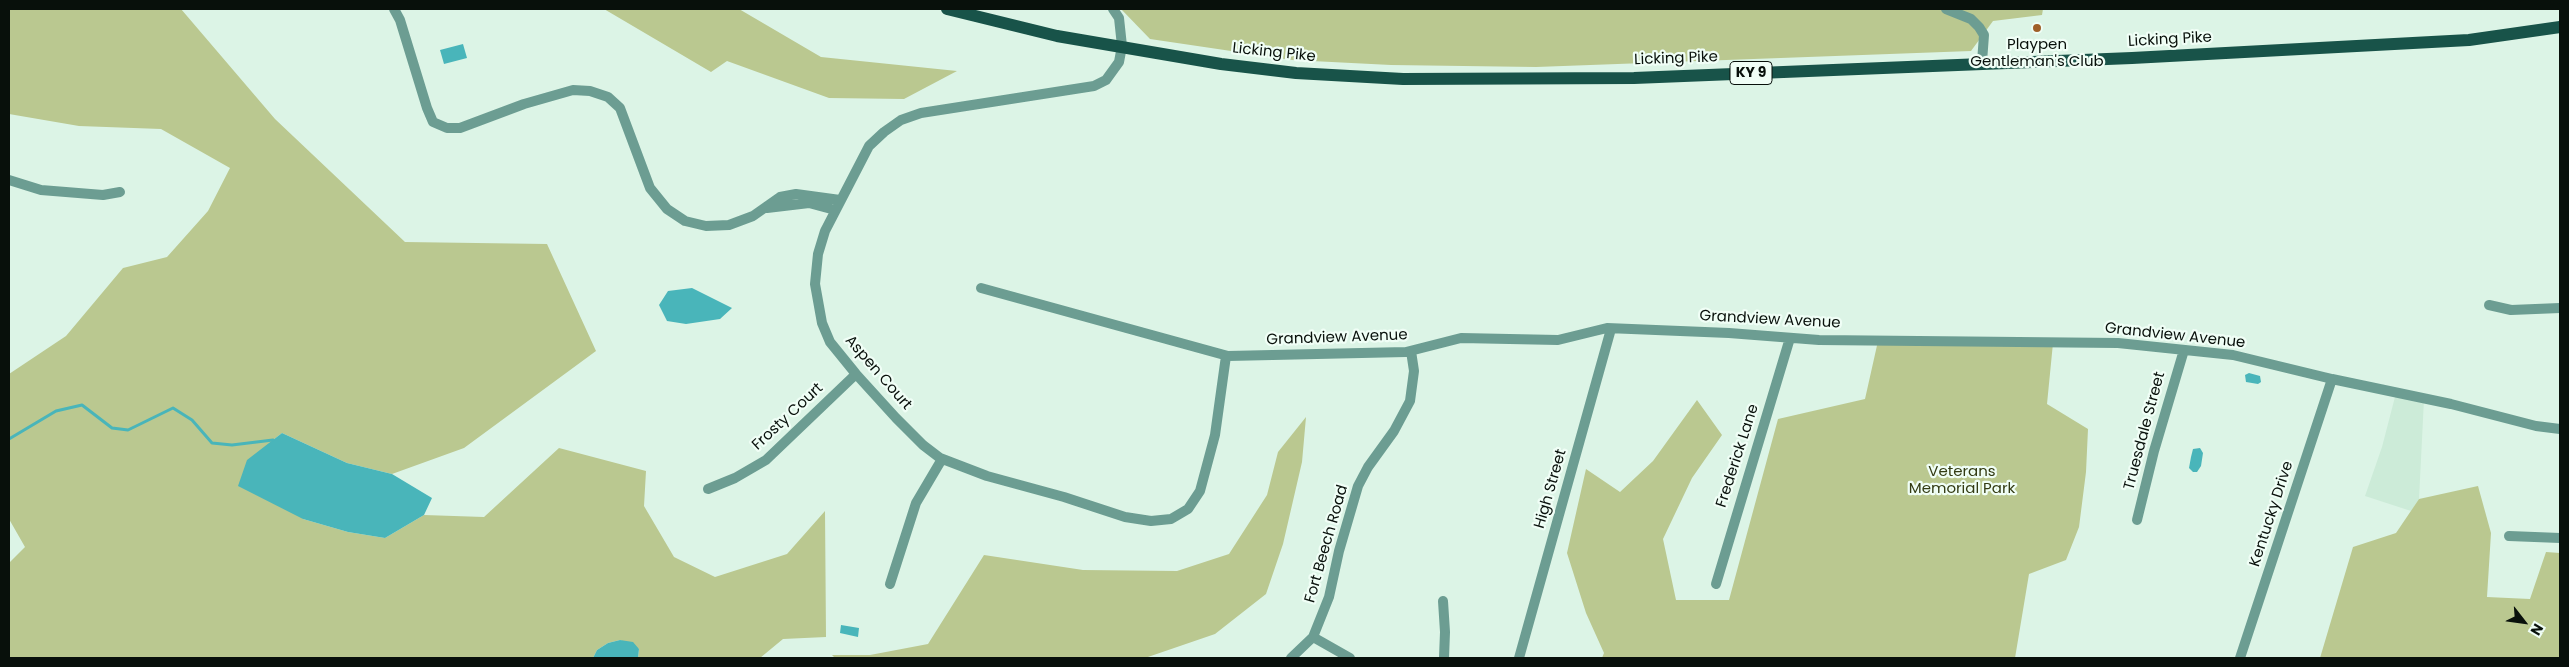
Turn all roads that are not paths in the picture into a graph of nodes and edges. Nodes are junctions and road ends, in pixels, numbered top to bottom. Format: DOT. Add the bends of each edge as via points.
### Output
graph roads {
  1 [pos="394,9"];
  2 [pos="947,9"];
  3 [pos="1113,9"];
  4 [pos="1946,9"];
  5 [pos="2560,27"];
  6 [pos="1122,46"];
  7 [pos="1982,62"];
  8 [pos="9,180"];
  9 [pos="120,192"];
  10 [pos="840,200"];
  11 [pos="766,208"];
  12 [pos="835,210"];
  13 [pos="981,288"];
  14 [pos="2489,305"];
  15 [pos="2560,308"];
  16 [pos="1612,329"];
  17 [pos="1790,338"];
  18 [pos="2184,350"];
  19 [pos="1411,351"];
  20 [pos="1226,356"];
  21 [pos="856,374"];
  22 [pos="2332,379"];
  23 [pos="2560,429"];
  24 [pos="942,459"];
  25 [pos="708,489"];
  26 [pos="2137,520"];
  27 [pos="2509,536"];
  28 [pos="2560,538"];
  29 [pos="890,584"];
  30 [pos="1716,584"];
  31 [pos="1442,600"];
  32 [pos="1312,637"];
  33 [pos="1291,658"];
  34 [pos="1350,658"];
  35 [pos="1444,658"];
  36 [pos="1519,658"];
  37 [pos="2240,658"];
  1 -- 11 [label="street" via="433,122 447,128 460,128 532,101 573,90 590,90 608,97 620,108 650,188 667,209 685,221 706,226 729,225"];
  2 -- 6 [label="main road, Licking Pike / KY 9" via="1056,36"];
  3 -- 6 [label="street" via="1120,18"];
  4 -- 7 [label="street" via="1971,19 1979,27 1984,35"];
  5 -- 7 [label="main road, Licking Pike / KY 9" via="2469,40 2132,58"];
  6 -- 7 [label="main road, Licking Pike / KY 9" via="1221,64 1296,73 1403,79 1634,78"];
  6 -- 10 [label="street, Aspen Court" via="1113,72 1094,86 921,113 901,120 869,146"];
  8 -- 9 [label="street" via="41,190 102,195"];
  10 -- 11 [label="street" via="796,194 780,198"];
  10 -- 12 [label="street, Aspen Court"];
  11 -- 12 [label="street" via="809,203"];
  12 -- 21 [label="street, Aspen Court" via="815,266 817,304 830,342"];
  13 -- 20 [label="street, Grandview Avenue"];
  14 -- 15 [label="street" via="2511,310"];
  16 -- 17 [label="street, Grandview Avenue"];
  16 -- 19 [label="street, Grandview Avenue" via="1598,329 1558,340 1455,339"];
  16 -- 36 [label="street, High Street"];
  17 -- 18 [label="street, Grandview Avenue" via="2118,343"];
  17 -- 30 [label="street, Frederick Lane"];
  18 -- 22 [label="street, Grandview Avenue" via="2234,355"];
  18 -- 26 [label="street, Truesdale Street"];
  19 -- 20 [label="street, Grandview Avenue"];
  19 -- 32 [label="street, Fort Beech Road" via="1414,371 1410,400 1354,494 1329,597"];
  20 -- 24 [label="street, Aspen Court" via="1215,435 1200,491 1188,509 1171,518 1151,521 1125,517 987,476"];
  21 -- 24 [label="street, Aspen Court" via="922,444"];
  21 -- 25 [label="street, Frosty Court" via="766,460"];
  22 -- 23 [label="street, Grandview Avenue"];
  22 -- 37 [label="street, Kentucky Drive"];
  24 -- 29 [label="street" via="916,502"];
  27 -- 28 [label="street"];
  31 -- 35 [label="street"];
  32 -- 33 [label="street, Fort Beech Road"];
  32 -- 34 [label="street"];
}
